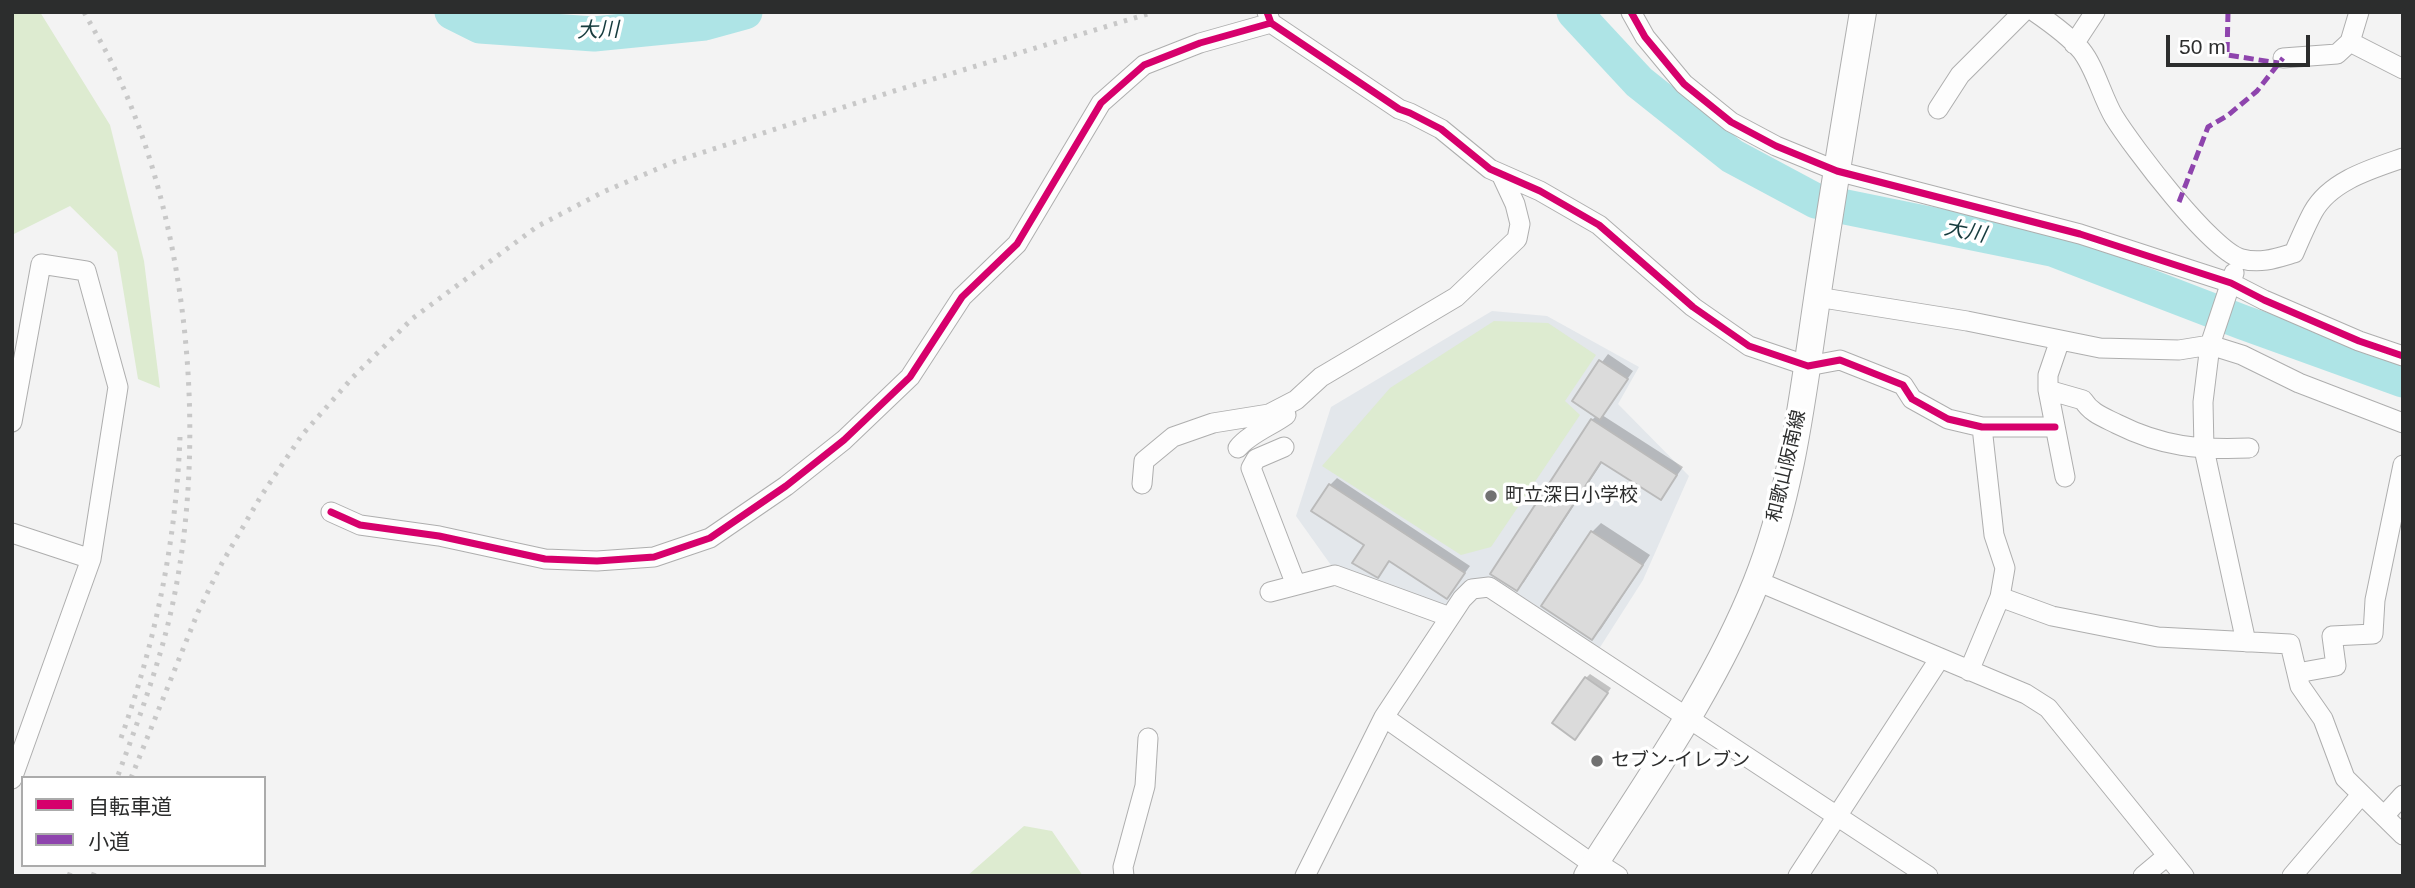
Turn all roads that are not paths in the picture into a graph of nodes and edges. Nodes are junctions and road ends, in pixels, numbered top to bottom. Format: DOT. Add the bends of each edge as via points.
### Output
graph roads {
  1 [pos="1630,12"];
  2 [pos="1863,12"];
  3 [pos="2023,12"];
  4 [pos="2035,12"];
  5 [pos="2095,12"];
  6 [pos="2359,12"];
  7 [pos="1269,17"];
  8 [pos="2350,42"];
  9 [pos="2074,44"];
  10 [pos="2283,58"];
  11 [pos="2403,68"];
  12 [pos="1938,109"];
  13 [pos="2403,158"];
  14 [pos="1501,174"];
  15 [pos="1836,175"];
  16 [pos="2239,259"];
  17 [pos="2230,285"];
  18 [pos="1817,297"];
  19 [pos="2060,340"];
  20 [pos="2211,341"];
  21 [pos="2403,356"];
  22 [pos="1808,366"];
  23 [pos="1315,383"];
  24 [pos="2048,390"];
  25 [pos="12,422"];
  26 [pos="2403,423"];
  27 [pos="1982,427"];
  28 [pos="2055,427"];
  29 [pos="1238,447"];
  30 [pos="1284,447"];
  31 [pos="2249,448"];
  32 [pos="2204,449"];
  33 [pos="2403,465"];
  34 [pos="2064,477"];
  35 [pos="1142,484"];
  36 [pos="331,512"];
  37 [pos="12,533"];
  38 [pos="91,559"];
  39 [pos="1757,581"];
  40 [pos="1296,585"];
  41 [pos="1270,592"];
  42 [pos="2000,597"];
  43 [pos="1450,617"];
  44 [pos="2246,642"];
  45 [pos="1940,658"];
  46 [pos="1969,671"];
  47 [pos="2297,673"];
  48 [pos="1384,718"];
  49 [pos="1688,719"];
  50 [pos="1148,738"];
  51 [pos="12,779"];
  52 [pos="2361,795"];
  53 [pos="2403,795"];
  54 [pos="1838,816"];
  55 [pos="2384,816"];
  56 [pos="2403,835"];
  57 [pos="2168,856"];
  58 [pos="1599,870"];
  59 [pos="1306,875"];
  60 [pos="1124,876"];
  61 [pos="1798,876"];
  62 [pos="1928,876"];
  63 [pos="2143,876"];
  64 [pos="2184,876"];
  65 [pos="2292,876"];
  1 -- 15 [label="street" via="1684,84 1731,122"];
  2 -- 15 [label="main road, 和歌山阪南線"];
  3 -- 12 [label="street" via="1960,75"];
  4 -- 9 [label="street"];
  5 -- 9 [label="street"];
  6 -- 8 [label="street"];
  7 -- 14 [label="street" via="1399,110 1441,129"];
  7 -- 36 [label="street" via="1144,65 1101,103 1017,244 962,297 910,377 834,448 710,538 654,558 545,559 360,524"];
  8 -- 10 [label="street" via="2337,54"];
  8 -- 11 [label="street"];
  9 -- 16 [label="street" via="2143,159 2208,234"];
  13 -- 16 [label="street" via="2336,187 2314,209 2294,253 2263,262"];
  14 -- 22 [label="street" via="1599,225 1693,307 1749,346"];
  14 -- 23 [label="street" via="1520,224 1517,239 1456,297"];
  15 -- 17 [label="street" via="2080,234"];
  15 -- 18 [label="main road, 和歌山阪南線"];
  16 -- 17 [label="street"];
  17 -- 20 [label="street"];
  17 -- 21 [label="street"];
  18 -- 19 [label="street"];
  18 -- 22 [label="main road, 和歌山阪南線"];
  19 -- 20 [label="street" via="2100,348 2179,350"];
  19 -- 24 [label="street" via="2048,375"];
  20 -- 26 [label="street" via="2299,383"];
  20 -- 32 [label="street" via="2203,402"];
  22 -- 27 [label="street" via="1839,360 1903,385 1912,399 1948,419"];
  22 -- 39 [label="main road, 和歌山阪南線" via="1781,505"];
  23 -- 29 [label="street" via="1293,411"];
  23 -- 35 [label="street" via="1269,414 1213,423 1173,437 1144,461"];
  24 -- 28 [label="street"];
  24 -- 32 [label="street" via="2083,400 2090,410 2145,438"];
  25 -- 38 [label="street" via="41,264 86,271 118,387"];
  27 -- 28 [label="street"];
  27 -- 42 [label="street" via="1994,534 2006,568"];
  28 -- 34 [label="street"];
  30 -- 40 [label="street" via="1256,459 1251,468"];
  31 -- 32 [label="street"];
  32 -- 44 [label="street"];
  33 -- 47 [label="street" via="2375,600 2373,634 2332,636 2336,666"];
  37 -- 38 [label="street"];
  38 -- 51 [label="street"];
  39 -- 45 [label="street"];
  39 -- 49 [label="main road, 和歌山阪南線" via="1725,653"];
  40 -- 41 [label="street"];
  40 -- 43 [label="street" via="1335,575"];
  42 -- 44 [label="street" via="2052,616 2158,637"];
  42 -- 46 [label="street"];
  43 -- 48 [label="street"];
  43 -- 49 [label="street" via="1472,590 1489,587"];
  44 -- 47 [label="street" via="2290,644"];
  45 -- 46 [label="street"];
  45 -- 54 [label="street"];
  46 -- 57 [label="street" via="2048,708"];
  47 -- 52 [label="street" via="2300,686 2323,719 2345,778"];
  48 -- 58 [label="street"];
  48 -- 59 [label="street"];
  49 -- 54 [label="street"];
  49 -- 58 [label="main road, 和歌山阪南線"];
  50 -- 60 [label="street" via="1145,786"];
  52 -- 55 [label="street"];
  52 -- 65 [label="street"];
  53 -- 55 [label="street"];
  54 -- 61 [label="street"];
  54 -- 62 [label="street"];
  55 -- 56 [label="street"];
  57 -- 63 [label="street"];
  57 -- 64 [label="street"];
}
